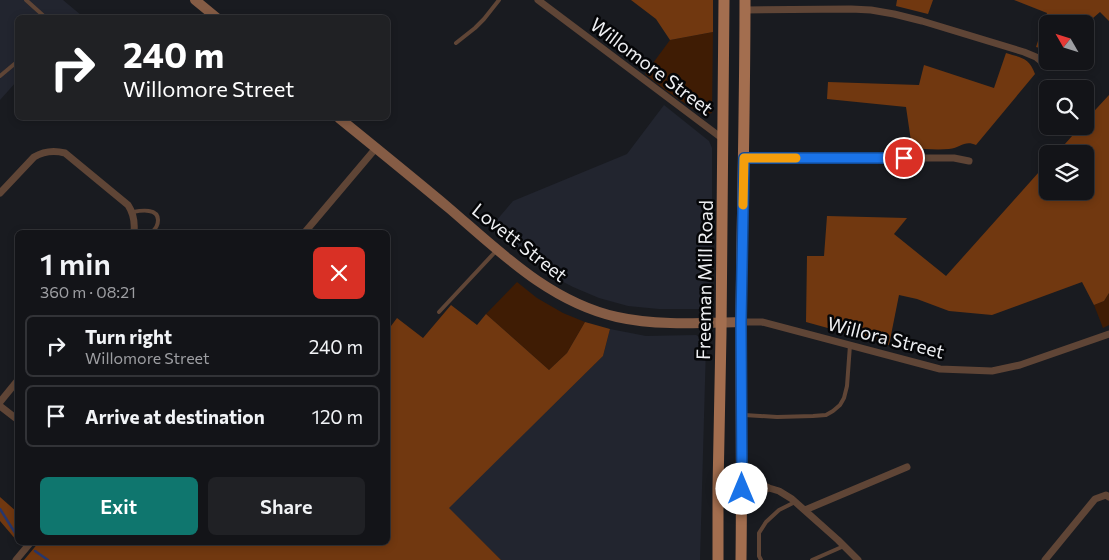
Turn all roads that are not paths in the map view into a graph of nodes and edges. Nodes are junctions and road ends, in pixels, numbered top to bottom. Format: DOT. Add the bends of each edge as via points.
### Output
graph roads {
  1 [pos="26,0"];
  2 [pos="196,0"];
  3 [pos="498,0"];
  4 [pos="538,0"];
  5 [pos="724,0"];
  6 [pos="745,5"];
  7 [pos="43,15"];
  8 [pos="214,15"];
  9 [pos="456,42"];
  10 [pos="1039,60"];
  11 [pos="15,63"];
  12 [pos="0,76"];
  13 [pos="341,120"];
  14 [pos="723,139"];
  15 [pos="376,148"];
  16 [pos="744,158"];
  17 [pos="969,161"];
  18 [pos="0,194"];
  19 [pos="133,212"];
  20 [pos="134,230"];
  21 [pos="155,230"];
  22 [pos="307,230"];
  23 [pos="498,250"];
  24 [pos="439,312"];
  25 [pos="721,322"];
  26 [pos="741,322"];
  27 [pos="1109,334"];
  28 [pos="850,345"];
  29 [pos="15,384"];
  30 [pos="0,402"];
  31 [pos="0,406"];
  32 [pos="741,415"];
  33 [pos="15,418"];
  34 [pos="907,467"];
  35 [pos="743,476"];
  36 [pos="769,488"];
  37 [pos="1109,497"];
  38 [pos="742,502"];
  39 [pos="795,502"];
  40 [pos="805,510"];
  41 [pos="28,545"];
  42 [pos="844,546"];
  43 [pos="16,560"];
  44 [pos="718,560"];
  45 [pos="741,560"];
  46 [pos="761,560"];
  47 [pos="812,560"];
  48 [pos="858,560"];
  49 [pos="1045,560"];
  1 -- 7 [label="lane"];
  2 -- 8 [label="street"];
  3 -- 9 [label="lane" via="484,19"];
  4 -- 14 [label="street, Willomore Street"];
  5 -- 14 [label="main road, Freeman Mill Road"];
  6 -- 10 [label="street" via="870,10 894,14 1024,52"];
  6 -- 16 [label="main road, Freeman Mill Road"];
  11 -- 12 [label="lane"];
  13 -- 15 [label="street, Lovett Street"];
  14 -- 25 [label="main road, Freeman Mill Road"];
  15 -- 22 [label="street"];
  15 -- 23 [label="street, Lovett Street"];
  16 -- 17 [label="street" via="954,158"];
  16 -- 26 [label="main road, Freeman Mill Road"];
  18 -- 19 [label="street" via="34,157 57,151 65,153"];
  19 -- 20 [label="street"];
  19 -- 21 [label="lane" via="144,210 156,214 159,220"];
  23 -- 24 [label="lane"];
  23 -- 25 [label="street, Lovett Street" via="550,290 598,312 655,322"];
  25 -- 26 [label="street, Lovett Street"];
  25 -- 44 [label="main road, Freeman Mill Road"];
  26 -- 28 [label="street, Willora Street" via="762,322"];
  26 -- 32 [label="main road, Freeman Mill Road"];
  27 -- 28 [label="street, Willora Street" via="1020,365 992,371 940,369"];
  28 -- 32 [label="lane" via="844,398 833,411 813,416"];
  29 -- 30 [label="street"];
  31 -- 33 [label="street"];
  32 -- 35 [label="main road, Freeman Mill Road"];
  34 -- 40 [label="street"];
  35 -- 36 [label="street"];
  35 -- 38 [label="main road, Freeman Mill Road"];
  36 -- 38 [label="street"];
  36 -- 39 [label="street"];
  37 -- 49 [label="street" via="1096,498"];
  38 -- 45 [label="main road, Freeman Mill Road"];
  39 -- 40 [label="street"];
  39 -- 46 [label="lane" via="779,510 759,533"];
  40 -- 42 [label="street"];
  41 -- 43 [label="street"];
  42 -- 47 [label="lane"];
  42 -- 48 [label="street"];
}
